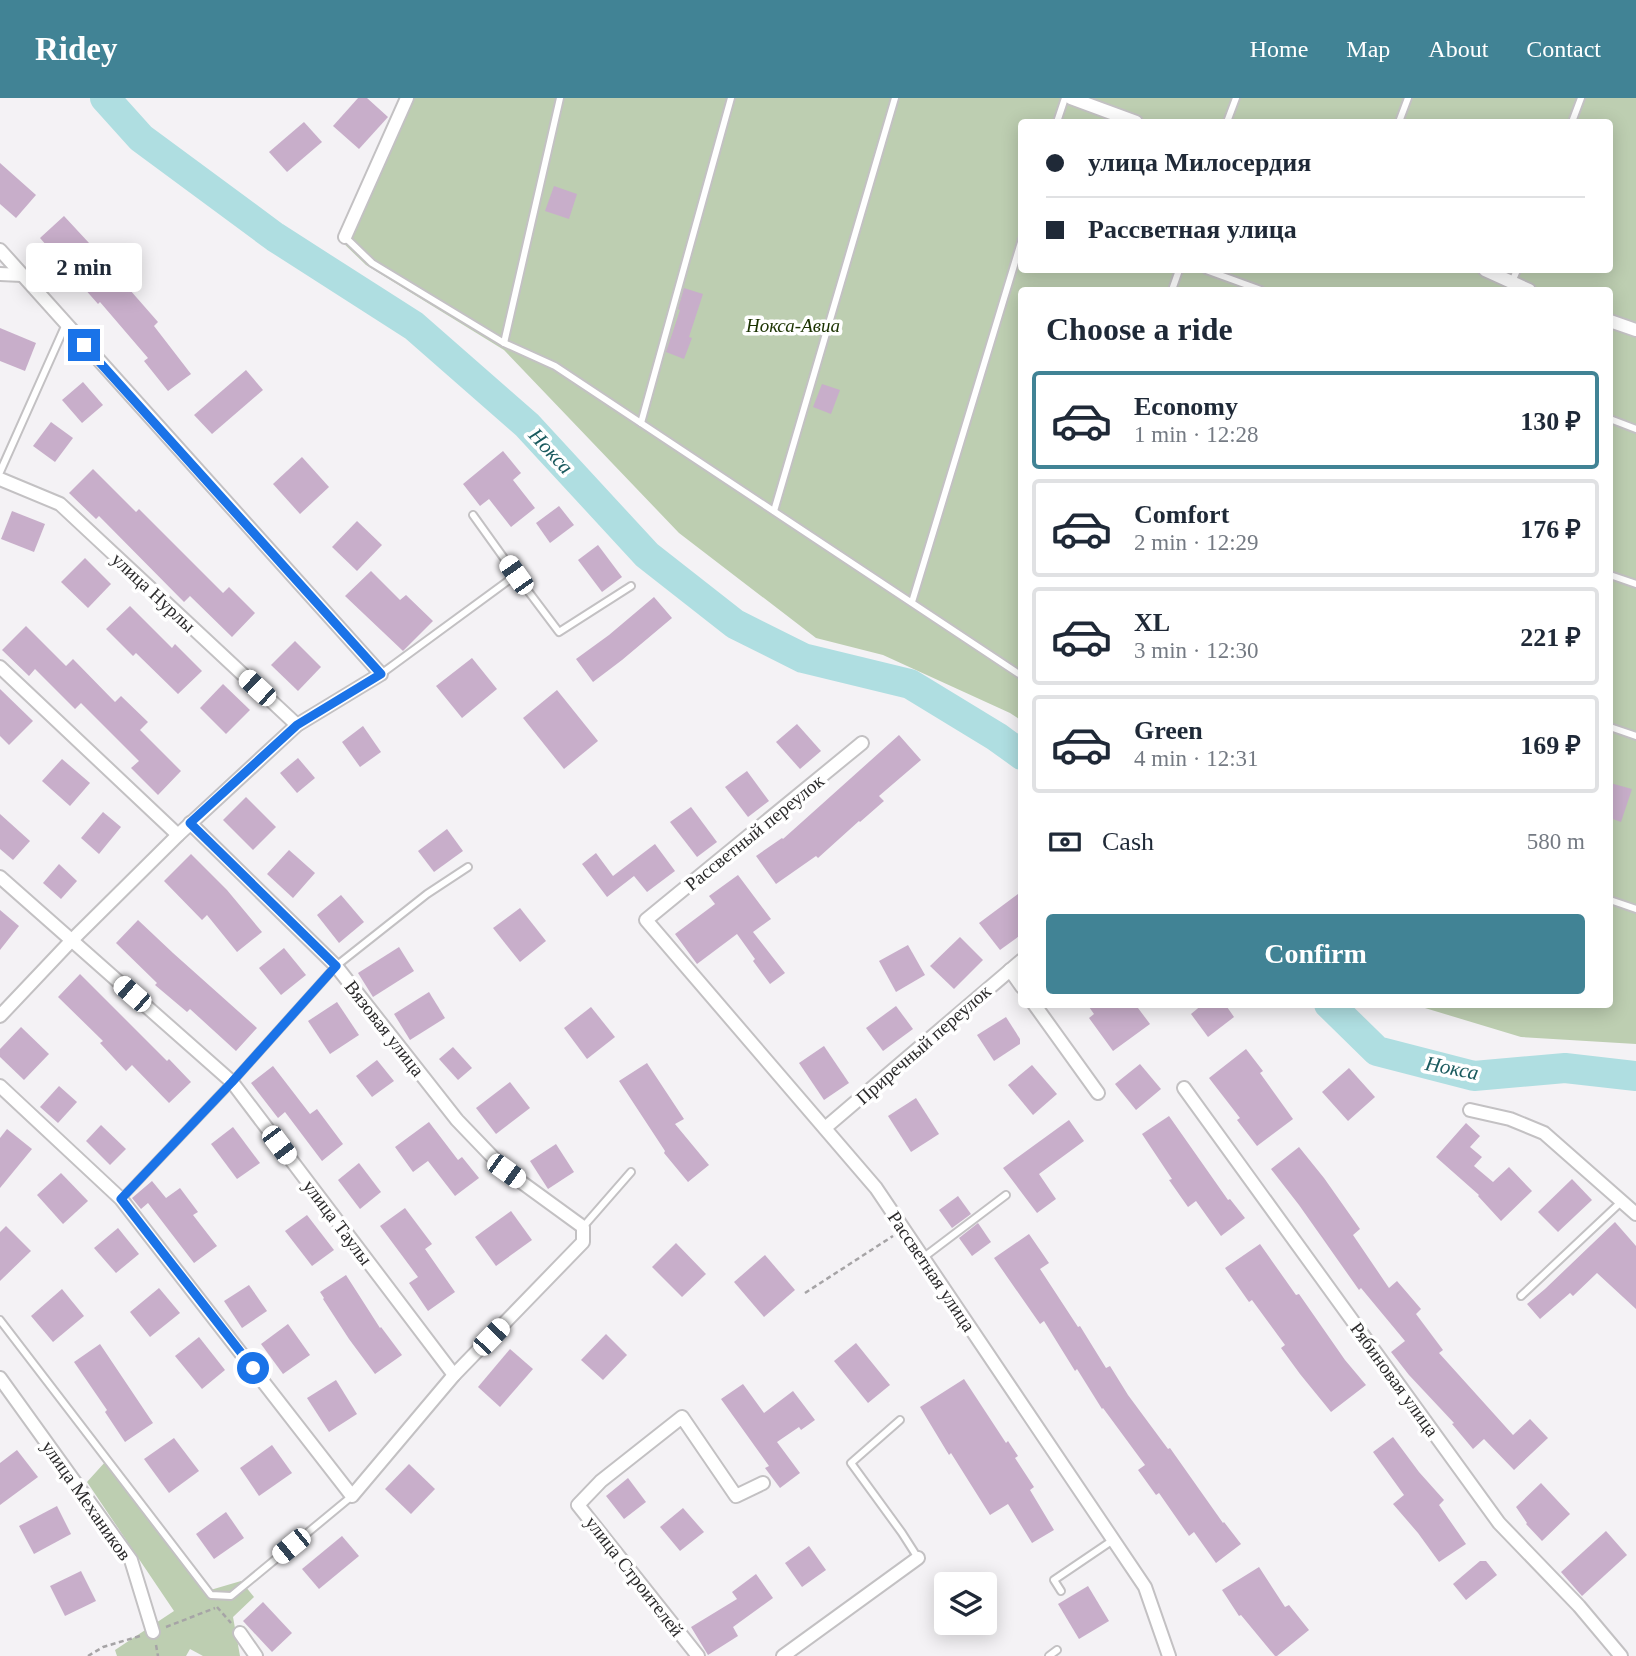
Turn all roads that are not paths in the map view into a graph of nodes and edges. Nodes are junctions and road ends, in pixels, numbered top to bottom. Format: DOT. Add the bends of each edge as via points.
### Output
graph roads {
  1 [pos="407,98"];
  2 [pos="561,98"];
  3 [pos="731,98"];
  4 [pos="895,98"];
  5 [pos="1065,98"];
  6 [pos="1071,98"];
  7 [pos="1236,98"];
  8 [pos="1408,98"];
  9 [pos="1581,98"];
  10 [pos="1058,119"];
  11 [pos="1128,119"];
  12 [pos="1228,119"];
  13 [pos="1400,119"];
  14 [pos="1573,119"];
  15 [pos="345,237"];
  16 [pos="0,250"];
  17 [pos="1018,252"];
  18 [pos="1214,273"];
  19 [pos="0,274"];
  20 [pos="22,275"];
  21 [pos="1253,287"];
  22 [pos="1613,322"];
  23 [pos="66,324"];
  24 [pos="1636,330"];
  25 [pos="504,343"];
  26 [pos="1613,420"];
  27 [pos="641,423"];
  28 [pos="1636,429"];
  29 [pos="0,472"];
  30 [pos="0,479"];
  31 [pos="774,511"];
  32 [pos="473,515"];
  33 [pos="516,575"];
  34 [pos="1613,576"];
  35 [pos="1636,584"];
  36 [pos="631,586"];
  37 [pos="912,602"];
  38 [pos="0,667"];
  39 [pos="1018,673"];
  40 [pos="381,674"];
  41 [pos="297,725"];
  42 [pos="1613,728"];
  43 [pos="1636,736"];
  44 [pos="862,743"];
  45 [pos="190,823"];
  46 [pos="178,835"];
  47 [pos="468,867"];
  48 [pos="0,877"];
  49 [pos="1613,901"];
  50 [pos="1636,909"];
  51 [pos="646,920"];
  52 [pos="71,941"];
  53 [pos="1018,963"];
  54 [pos="336,966"];
  55 [pos="1010,970"];
  56 [pos="1018,981"];
  57 [pos="1037,1008"];
  58 [pos="0,1016"];
  59 [pos="232,1082"];
  60 [pos="0,1087"];
  61 [pos="1184,1088"];
  62 [pos="1098,1093"];
  63 [pos="1470,1110"];
  64 [pos="825,1128"];
  65 [pos="631,1172"];
  66 [pos="1006,1195"];
  67 [pos="121,1199"];
  68 [pos="1622,1202"];
  69 [pos="1636,1214"];
  70 [pos="583,1227"];
  71 [pos="923,1258"];
  72 [pos="1521,1296"];
  73 [pos="0,1320"];
  74 [pos="454,1375"];
  75 [pos="0,1378"];
  76 [pos="900,1420"];
  77 [pos="763,1483"];
  78 [pos="352,1496"];
  79 [pos="1113,1540"];
  80 [pos="918,1558"];
  81 [pos="1061,1591"];
  82 [pos="153,1632"];
  83 [pos="240,1633"];
  84 [pos="1057,1650"];
  85 [pos="791,1654"];
  86 [pos="256,1656"];
  87 [pos="698,1656"];
  88 [pos="1049,1656"];
  89 [pos="1169,1656"];
  90 [pos="1621,1656"];
  1 -- 15 [label="street"];
  2 -- 25 [label="lane"];
  3 -- 27 [label="lane"];
  4 -- 31 [label="lane"];
  5 -- 10 [label="lane"];
  6 -- 11 [label="street"];
  7 -- 12 [label="lane"];
  8 -- 13 [label="lane"];
  9 -- 14 [label="lane"];
  15 -- 25 [label="lane" via="372,263"];
  16 -- 20 [label="street"];
  17 -- 37 [label="lane"];
  18 -- 21 [label="lane"];
  19 -- 20 [label="street"];
  20 -- 23 [label="street"];
  22 -- 24 [label="street"];
  23 -- 29 [label="lane"];
  23 -- 40 [label="street"];
  25 -- 27 [label="lane" via="555,366"];
  26 -- 28 [label="lane"];
  27 -- 31 [label="lane"];
  30 -- 41 [label="street, улица Нурлы" via="60,504"];
  31 -- 37 [label="lane"];
  32 -- 33 [label="lane"];
  33 -- 36 [label="lane" via="559,632"];
  33 -- 40 [label="lane"];
  34 -- 35 [label="lane"];
  37 -- 39 [label="lane"];
  38 -- 46 [label="street"];
  40 -- 41 [label="street"];
  41 -- 45 [label="street"];
  42 -- 43 [label="lane"];
  44 -- 51 [label="street, Рассветный переулок"];
  45 -- 46 [label="street"];
  45 -- 54 [label="street, Вязовая улица"];
  46 -- 52 [label="street"];
  47 -- 54 [label="lane"];
  48 -- 52 [label="street, улица Таулы"];
  49 -- 50 [label="lane"];
  51 -- 64 [label="street, Рассветная улица"];
  52 -- 58 [label="street"];
  52 -- 59 [label="street, улица Таулы"];
  53 -- 55 [label="street, Приречный переулок"];
  54 -- 59 [label="lane"];
  54 -- 70 [label="street, Вязовая улица" via="457,1120 506,1171"];
  55 -- 56 [label="street"];
  55 -- 64 [label="street, Приречный переулок"];
  57 -- 62 [label="street"];
  59 -- 67 [label="lane"];
  59 -- 74 [label="street, улица Таулы"];
  60 -- 67 [label="street"];
  61 -- 90 [label="street, Рябиновая улица" via="1499,1523"];
  63 -- 68 [label="street" via="1544,1133"];
  64 -- 71 [label="street, Рассветная улица" via="876,1188"];
  65 -- 70 [label="lane"];
  66 -- 71 [label="lane"];
  67 -- 78 [label="street"];
  68 -- 69 [label="street"];
  68 -- 72 [label="lane"];
  70 -- 74 [label="street" via="583,1242"];
  71 -- 79 [label="street, Рассветная улица"];
  73 -- 78 [label="lane" via="211,1595 231,1596"];
  74 -- 78 [label="street"];
  75 -- 82 [label="street, улица Механиков" via="131,1560"];
  76 -- 80 [label="lane" via="851,1463"];
  77 -- 87 [label="street, улица Строителей" via="736,1496 682,1417 601,1480 578,1505"];
  79 -- 81 [label="lane" via="1054,1580"];
  79 -- 89 [label="street, Рассветная улица" via="1144,1587"];
  80 -- 85 [label="street"];
  83 -- 86 [label="street"];
  84 -- 88 [label="lane"];
}
